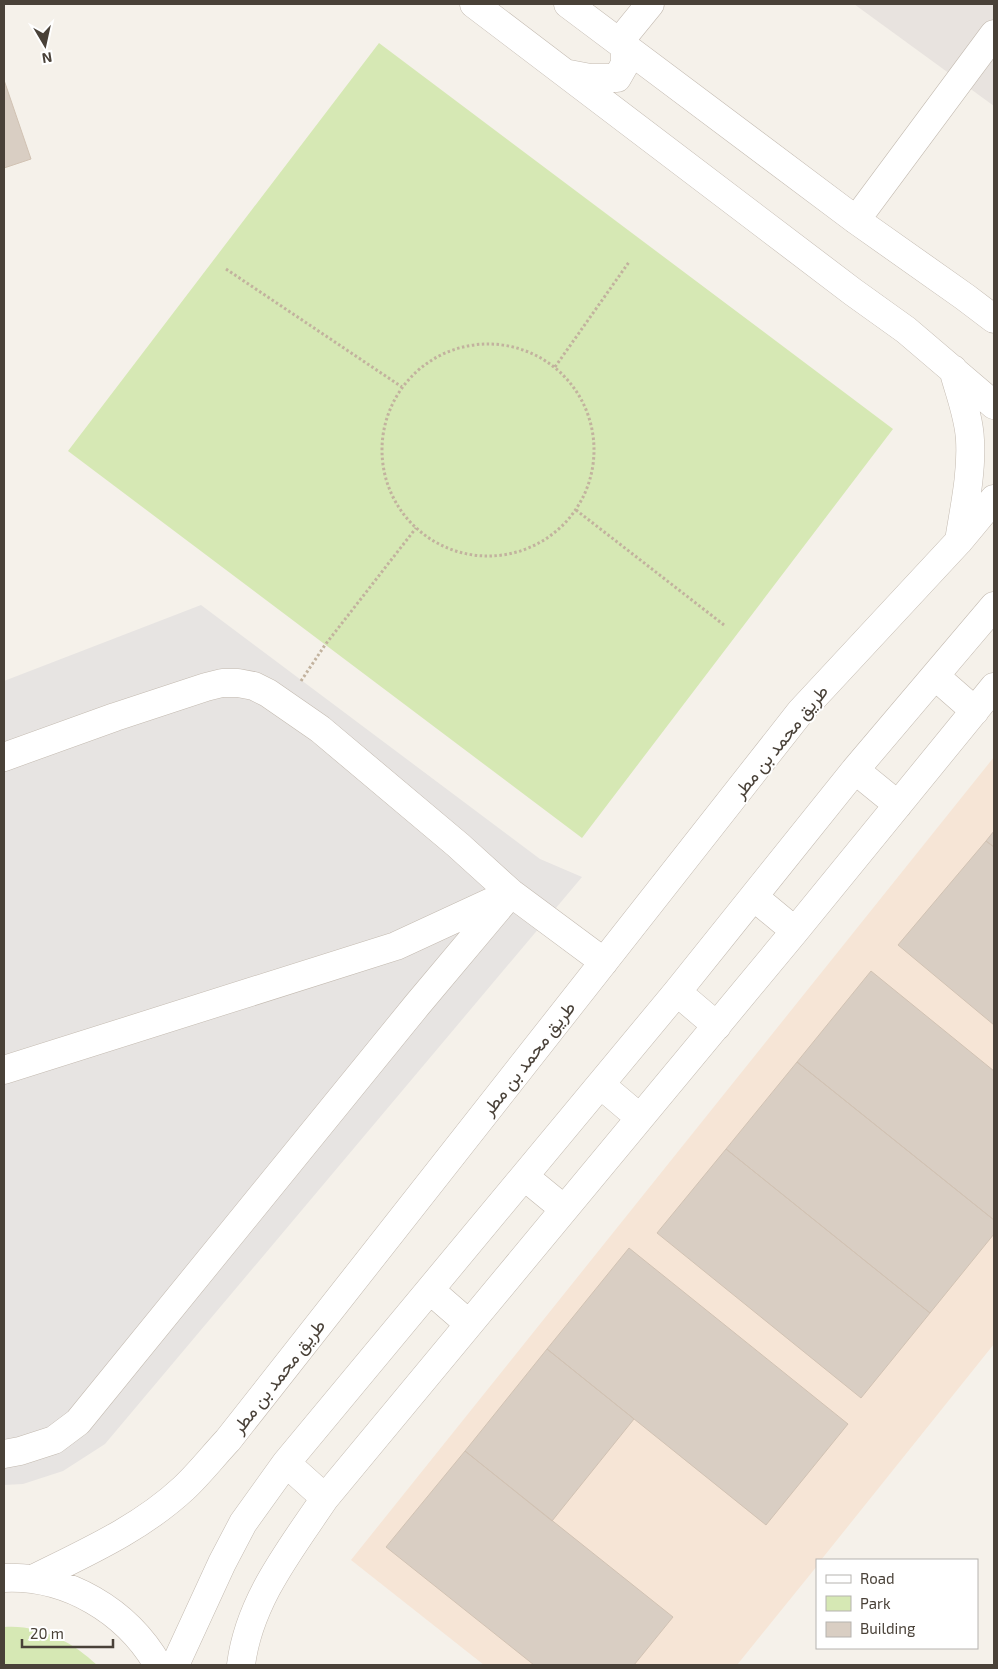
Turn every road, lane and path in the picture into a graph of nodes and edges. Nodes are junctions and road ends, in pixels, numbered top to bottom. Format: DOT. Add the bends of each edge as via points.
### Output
graph roads {
  1 [pos="474,4"];
  2 [pos="568,4"];
  3 [pos="647,5"];
  4 [pos="994,34"];
  5 [pos="622,44"];
  6 [pos="568,74"];
  7 [pos="856,220"];
  8 [pos="629,262"];
  9 [pos="226,269"];
  10 [pos="994,319"];
  11 [pos="555,367"];
  12 [pos="953,368"];
  13 [pos="402,387"];
  14 [pos="994,405"];
  15 [pos="994,499"];
  16 [pos="576,510"];
  17 [pos="416,528"];
  18 [pos="959,541"];
  19 [pos="994,606"];
  20 [pos="724,625"];
  21 [pos="935,676"];
  22 [pos="994,687"];
  23 [pos="285,704"];
  24 [pos="975,711"];
  25 [pos="4,757"];
  26 [pos="855,770"];
  27 [pos="898,805"];
  28 [pos="510,893"];
  29 [pos="754,898"];
  30 [pos="795,931"];
  31 [pos="604,962"];
  32 [pos="677,992"];
  33 [pos="717,1026"];
  34 [pos="4,1070"];
  35 [pos="601,1085"];
  36 [pos="640,1118"];
  37 [pos="525,1177"];
  38 [pos="564,1209"];
  39 [pos="430,1290"];
  40 [pos="469,1324"];
  41 [pos="4,1454"];
  42 [pos="286,1463"];
  43 [pos="325,1498"];
  44 [pos="4,1578"];
  45 [pos="33,1579"];
  46 [pos="158,1665"];
  47 [pos="175,1665"];
  48 [pos="241,1665"];
  1 -- 6 [label="street"];
  2 -- 5 [label="street"];
  3 -- 5 [label="street"];
  4 -- 7 [label="street"];
  5 -- 6 [label="street" via="625,64 617,78"];
  5 -- 7 [label="street"];
  6 -- 12 [label="street"];
  7 -- 10 [label="street"];
  8 -- 11 [label="path"];
  9 -- 13 [label="path"];
  11 -- 13 [label="path" via="536,354 516,347 473,345 434,359"];
  11 -- 16 [label="path" via="571,383 592,423 593,468 587,490"];
  12 -- 14 [label="street"];
  12 -- 18 [label="street" via="970,440"];
  13 -- 17 [label="path" via="385,426 382,447 384,469 390,491"];
  15 -- 18 [label="street, طريق محمد بن مطر"];
  16 -- 17 [label="path" via="542,541 500,555 454,550"];
  16 -- 20 [label="path"];
  17 -- 23 [label="path" via="325,645"];
  18 -- 31 [label="street, طريق محمد بن مطر" via="801,711"];
  19 -- 21 [label="street"];
  21 -- 24 [label="street"];
  21 -- 26 [label="street"];
  22 -- 24 [label="street"];
  23 -- 25 [label="street" via="254,686 222,683"];
  23 -- 28 [label="street" via="320,729"];
  24 -- 27 [label="street"];
  26 -- 27 [label="street"];
  26 -- 29 [label="street"];
  27 -- 30 [label="street"];
  28 -- 31 [label="street"];
  28 -- 34 [label="street" via="396,946"];
  28 -- 41 [label="street" via="78,1422 54,1440"];
  29 -- 30 [label="street"];
  29 -- 32 [label="street"];
  30 -- 33 [label="street"];
  31 -- 45 [label="street, طريق محمد بن مطر" via="228,1440 184,1489 134,1527"];
  32 -- 33 [label="street"];
  32 -- 35 [label="street"];
  33 -- 36 [label="street"];
  35 -- 36 [label="street"];
  35 -- 37 [label="street"];
  36 -- 38 [label="street"];
  37 -- 38 [label="street"];
  37 -- 39 [label="street"];
  38 -- 40 [label="street"];
  39 -- 40 [label="street"];
  39 -- 42 [label="street"];
  40 -- 43 [label="street"];
  42 -- 43 [label="street"];
  42 -- 47 [label="street" via="243,1524"];
  43 -- 48 [label="street" via="264,1592 245,1639"];
  44 -- 45 [label="street"];
  45 -- 46 [label="street" via="67,1588 99,1603 127,1624"];
}
